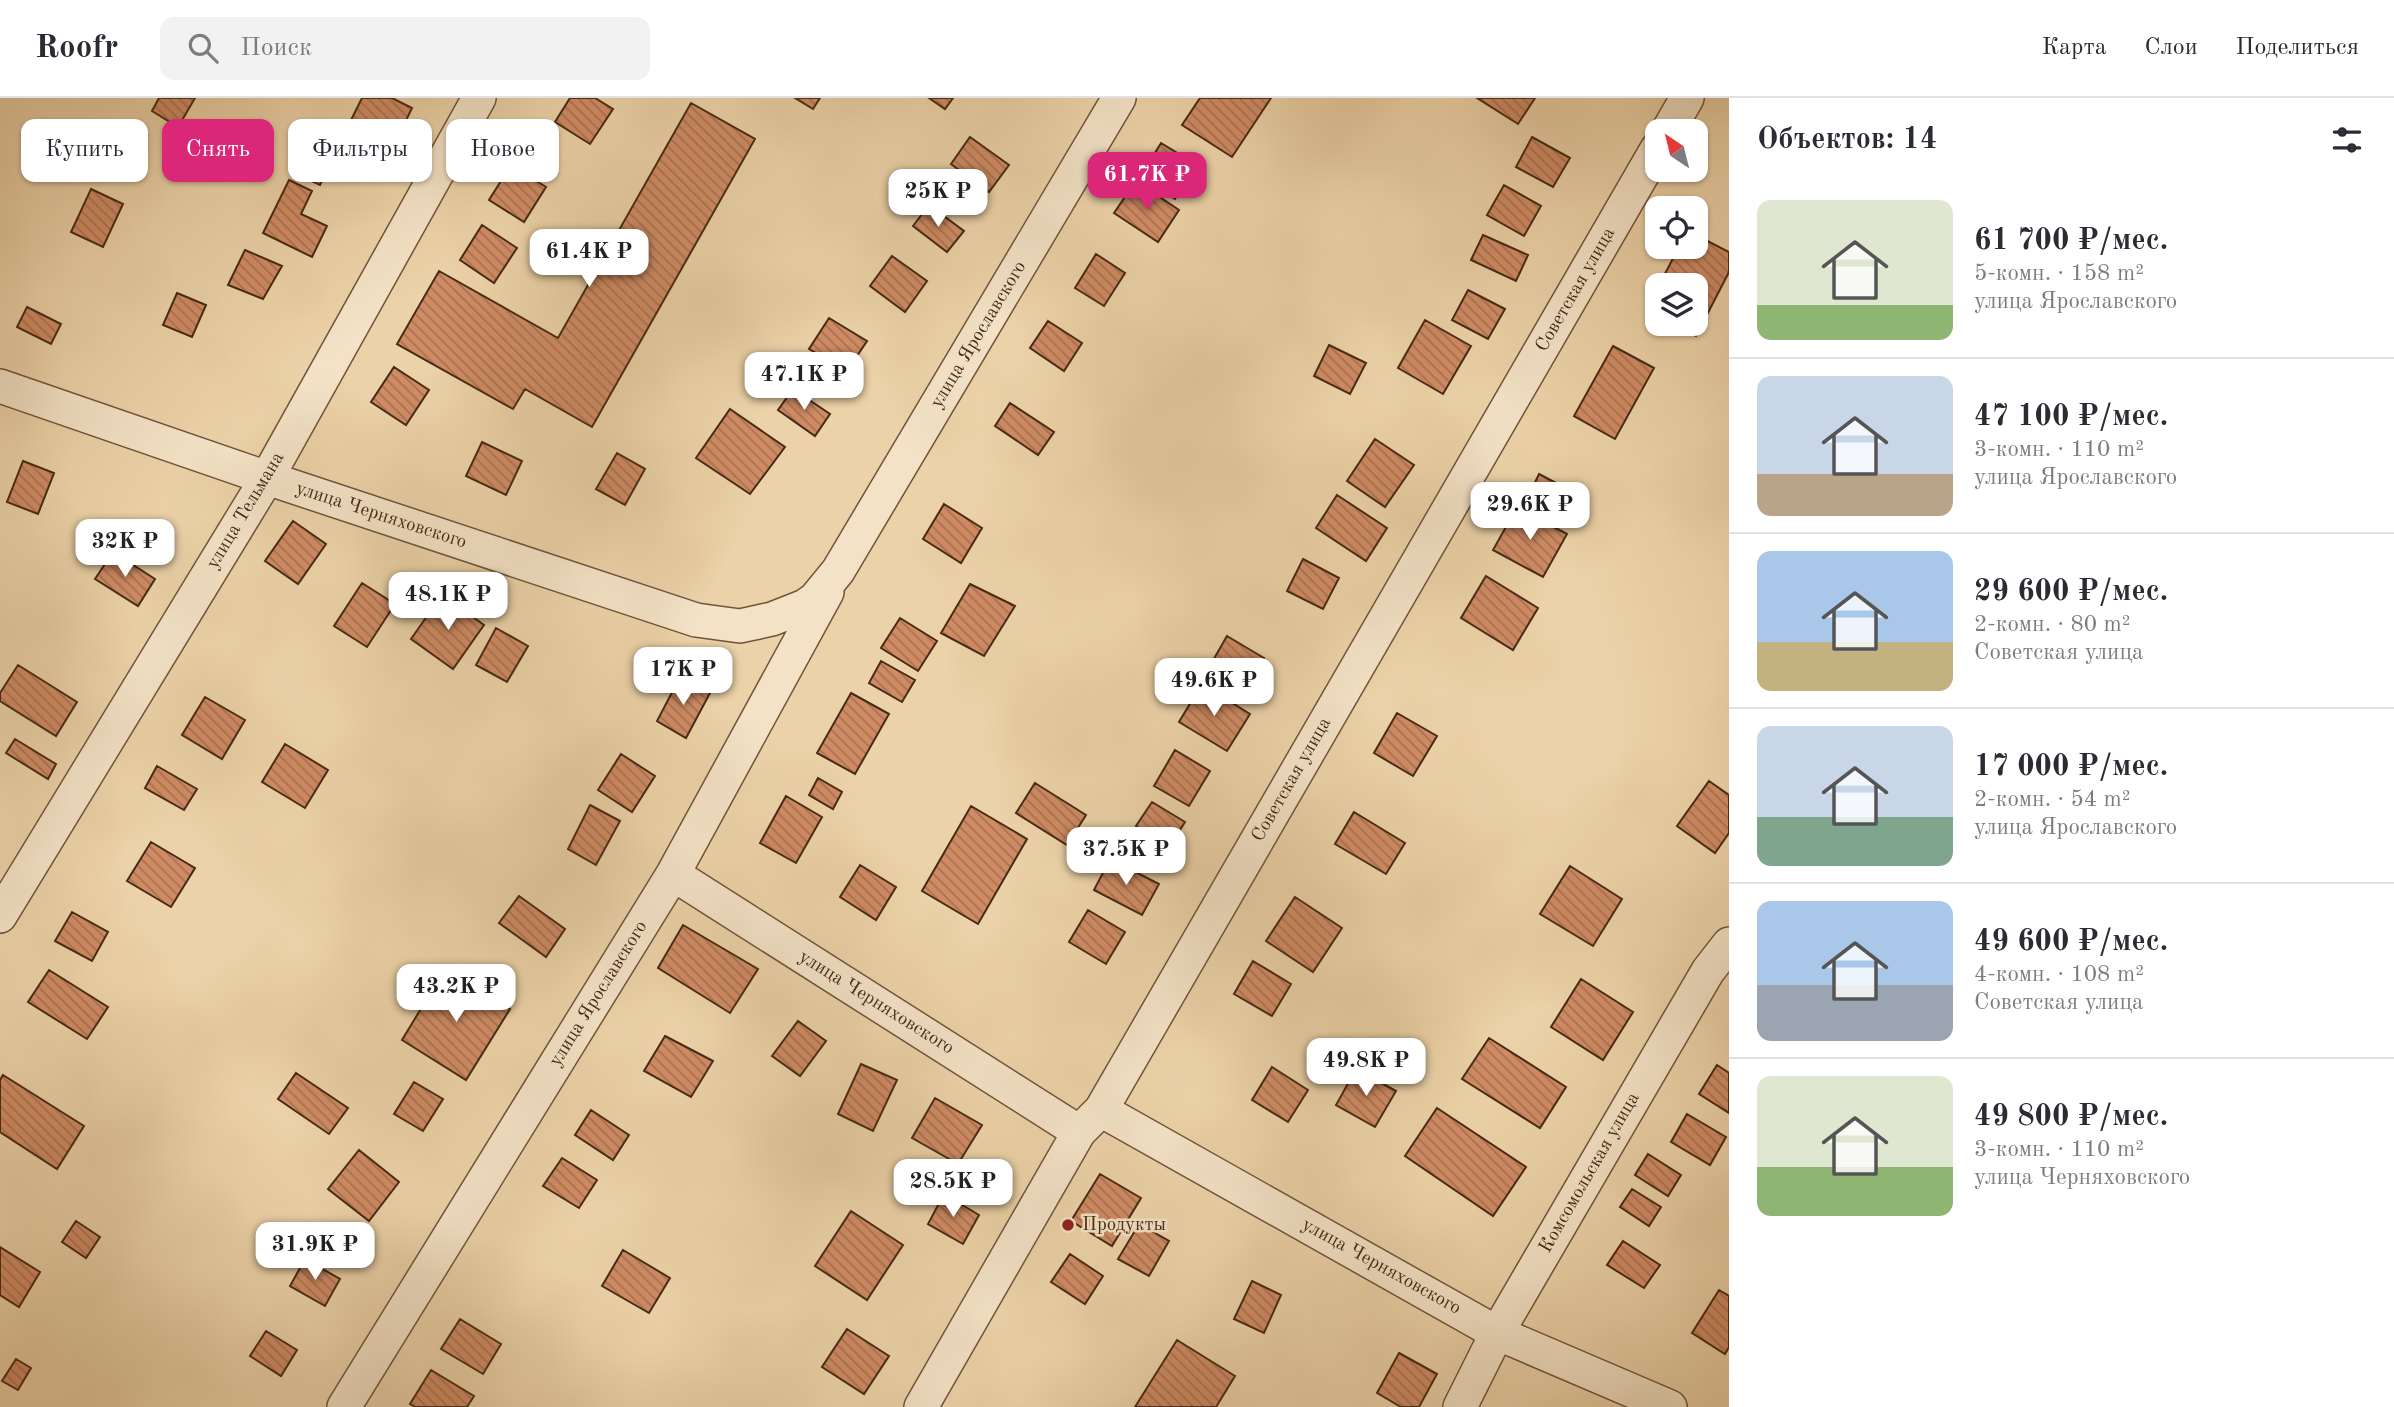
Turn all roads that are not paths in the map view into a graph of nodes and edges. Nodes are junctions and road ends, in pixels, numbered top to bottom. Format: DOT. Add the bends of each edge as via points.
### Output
graph roads {
  1 [pos="1119,98"];
  2 [pos="1687,98"];
  3 [pos="468,102"];
  4 [pos="1675,119"];
  5 [pos="1645,170"];
  6 [pos="0,386"];
  7 [pos="267,478"];
  8 [pos="838,571"];
  9 [pos="805,606"];
  10 [pos="673,874"];
  11 [pos="0,916"];
  12 [pos="1729,944"];
  13 [pos="1090,1121"];
  14 [pos="1497,1333"];
  15 [pos="344,1407"];
  16 [pos="921,1407"];
  17 [pos="1460,1407"];
  18 [pos="1670,1407"];
  1 -- 8 [label="street, улица Ярославского"];
  2 -- 4 [label="street"];
  3 -- 7 [label="street, улица Тельмана"];
  5 -- 13 [label="street, Советская улица"];
  6 -- 7 [label="street, улица Черняховского"];
  7 -- 9 [label="street, улица Черняховского" via="696,620 740,626"];
  7 -- 11 [label="street, улица Тельмана"];
  8 -- 9 [label="street, улица Ярославского"];
  8 -- 10 [label="street, улица Ярославского"];
  10 -- 13 [label="street, улица Черняховского"];
  10 -- 15 [label="street, улица Ярославского"];
  12 -- 14 [label="street, Комсомольская улица" via="1708,971"];
  13 -- 14 [label="street, улица Черняховского"];
  13 -- 16 [label="street, Советская улица"];
  14 -- 17 [label="street, Комсомольская улица"];
  14 -- 18 [label="street, улица Черняховского"];
}
